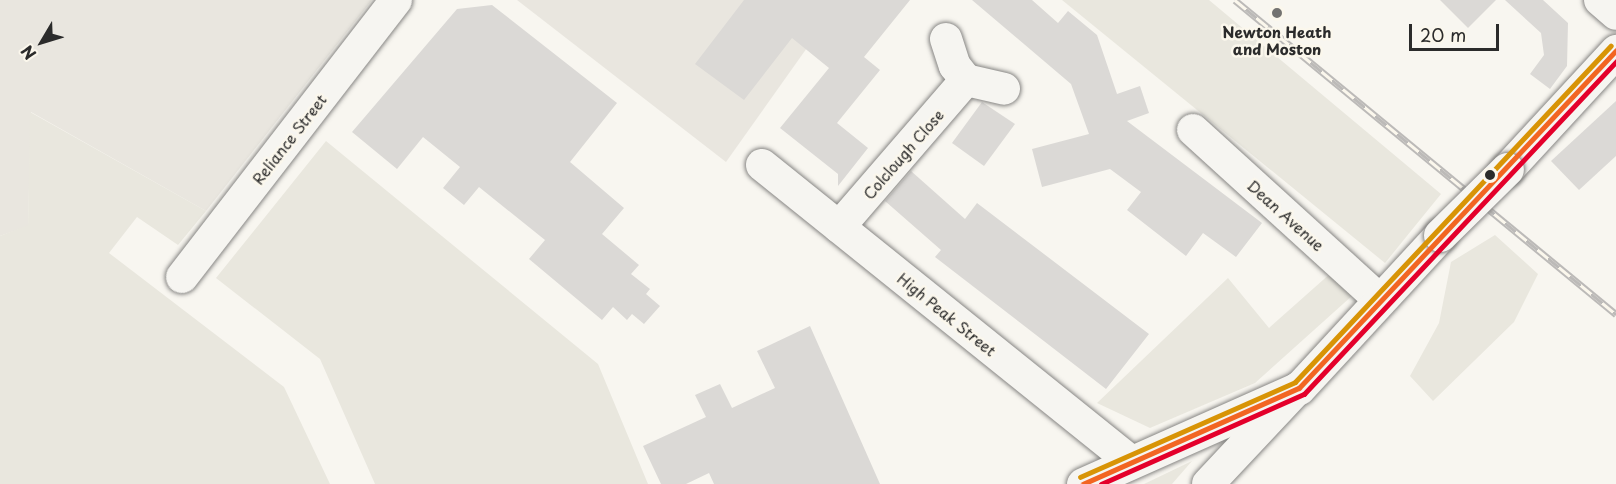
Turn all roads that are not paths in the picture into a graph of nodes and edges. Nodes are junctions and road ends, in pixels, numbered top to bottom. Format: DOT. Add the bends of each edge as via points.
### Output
graph roads {
  1 [pos="396,0"];
  2 [pos="1600,0"];
  3 [pos="1616,14"];
  4 [pos="946,39"];
  5 [pos="1616,51"];
  6 [pos="966,80"];
  7 [pos="1004,89"];
  8 [pos="1193,130"];
  9 [pos="762,165"];
  10 [pos="839,227"];
  11 [pos="182,277"];
  12 [pos="1380,300"];
  13 [pos="1299,388"];
  14 [pos="1131,462"];
  15 [pos="1083,484"];
  16 [pos="1208,484"];
  1 -- 11 [label="street, Reliance Street"];
  2 -- 3 [label="street"];
  4 -- 6 [label="street" via="955,66"];
  5 -- 12 [label="street, bridge"];
  6 -- 7 [label="street"];
  6 -- 10 [label="street, Colclough Close"];
  8 -- 12 [label="street, Dean Avenue"];
  9 -- 10 [label="street, High Peak Street"];
  10 -- 14 [label="street, High Peak Street"];
  12 -- 13 [label="street"];
  13 -- 14 [label="street"];
  13 -- 16 [label="street"];
  14 -- 15 [label="street"];
}
